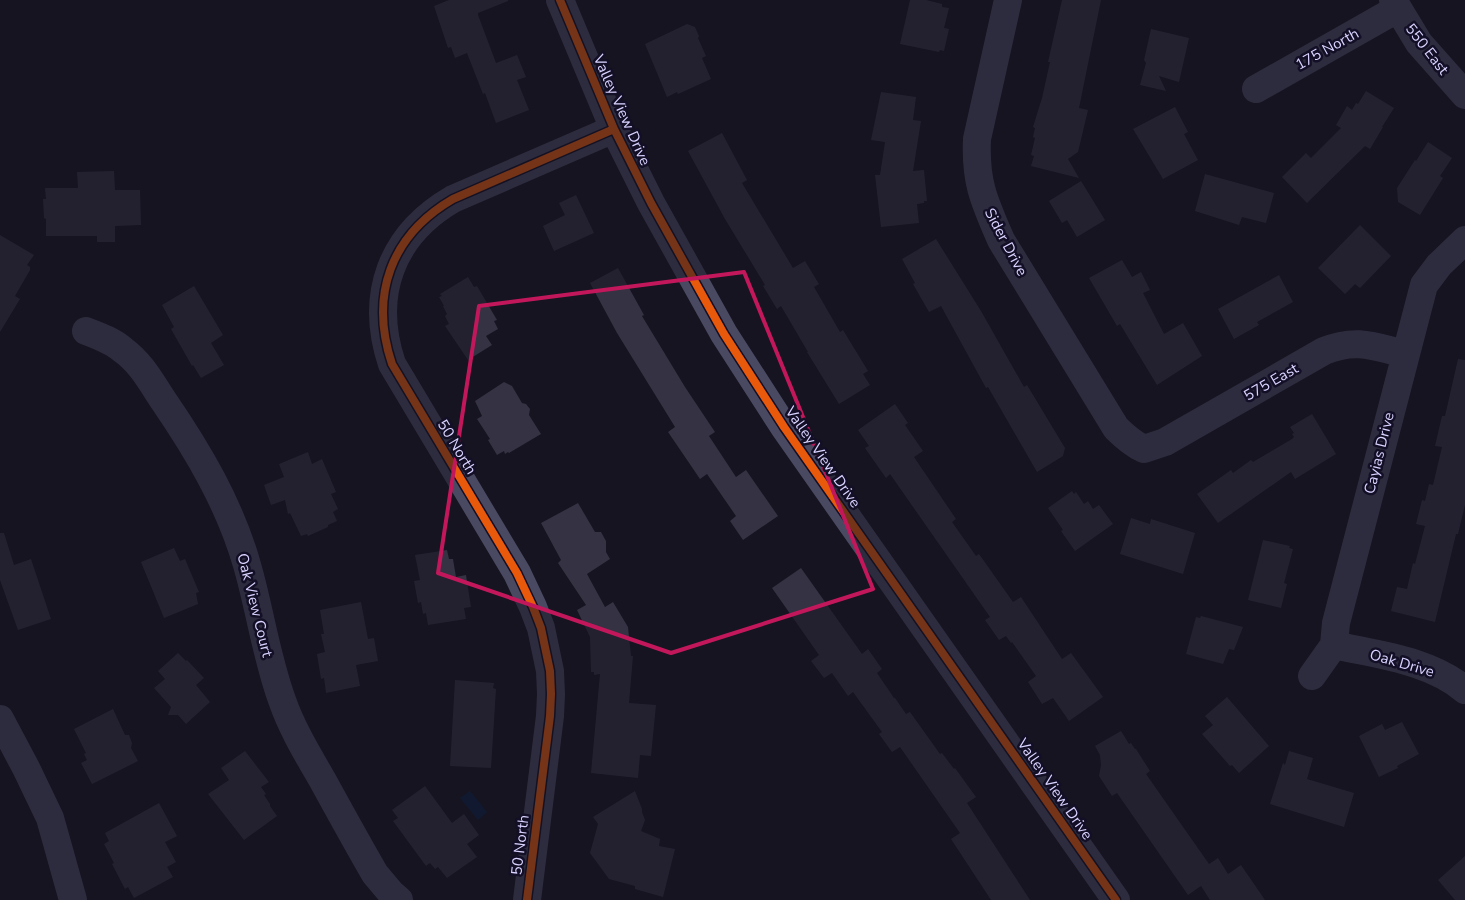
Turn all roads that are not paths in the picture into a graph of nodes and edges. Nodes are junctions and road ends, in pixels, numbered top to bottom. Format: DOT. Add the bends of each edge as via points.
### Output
graph roads {
  1 [pos="560,0"];
  2 [pos="1008,0"];
  3 [pos="1395,5"];
  4 [pos="1256,89"];
  5 [pos="1465,95"];
  6 [pos="614,129"];
  7 [pos="1465,240"];
  8 [pos="86,331"];
  9 [pos="1405,354"];
  10 [pos="1144,449"];
  11 [pos="1334,645"];
  12 [pos="1312,676"];
  13 [pos="1465,690"];
  14 [pos="0,719"];
  15 [pos="73,900"];
  16 [pos="399,900"];
  17 [pos="527,900"];
  18 [pos="1116,900"];
  1 -- 6 [label="street, Valley View Drive"];
  2 -- 10 [label="street, Sider Drive" via="977,139 976,160 983,198 1001,240 1116,428"];
  3 -- 4 [label="street, 175 North"];
  3 -- 5 [label="street, 550 East" via="1419,43"];
  6 -- 17 [label="street, 50 North" via="436,209 421,222 396,256 383,300 382,322 392,364 517,572 533,607 546,649 550,671 550,716"];
  6 -- 18 [label="street, Valley View Drive" via="724,334 784,427"];
  7 -- 9 [label="street, Cayias Drive" via="1439,265 1424,286"];
  8 -- 16 [label="street, Oak View Court" via="123,349 138,363 186,434 212,480 240,542 267,654 293,727 375,874"];
  9 -- 10 [label="street, 575 East" via="1361,344 1336,346 1177,437"];
  9 -- 11 [label="street, Cayias Drive" via="1336,623"];
  11 -- 12 [label="street, Cayias Drive"];
  11 -- 13 [label="street, Oak Drive" via="1425,667 1444,675"];
  14 -- 15 [label="street" via="50,818"];
}
